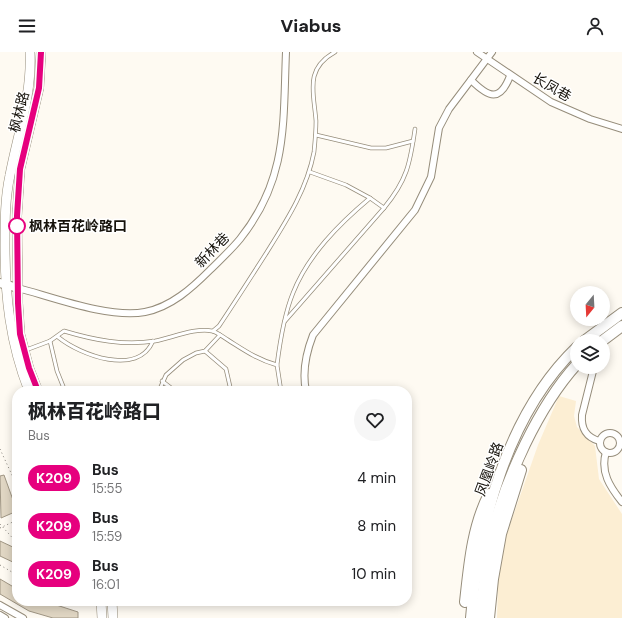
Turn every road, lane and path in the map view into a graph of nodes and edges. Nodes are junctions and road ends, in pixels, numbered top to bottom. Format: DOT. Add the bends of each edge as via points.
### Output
graph roads {
  1 [pos="30,52"];
  2 [pos="41,52"];
  3 [pos="286,52"];
  4 [pos="335,52"];
  5 [pos="477,52"];
  6 [pos="492,52"];
  7 [pos="488,59"];
  8 [pos="510,76"];
  9 [pos="471,80"];
  10 [pos="622,128"];
  11 [pos="415,129"];
  12 [pos="316,135"];
  13 [pos="413,141"];
  14 [pos="310,172"];
  15 [pos="370,198"];
  16 [pos="384,208"];
  17 [pos="3,284"];
  18 [pos="18,288"];
  19 [pos="622,313"];
  20 [pos="284,323"];
  21 [pos="622,326"];
  22 [pos="212,330"];
  23 [pos="594,334"];
  24 [pos="220,335"];
  25 [pos="610,335"];
  26 [pos="58,337"];
  27 [pos="50,341"];
  28 [pos="153,341"];
  29 [pos="24,350"];
  30 [pos="205,351"];
  31 [pos="570,356"];
  32 [pos="277,365"];
  33 [pos="570,372"];
  34 [pos="592,374"];
  35 [pos="162,381"];
  36 [pos="26,386"];
  37 [pos="36,386"];
  38 [pos="63,386"];
  39 [pos="160,386"];
  40 [pos="168,386"];
  41 [pos="230,386"];
  42 [pos="280,386"];
  43 [pos="306,386"];
  44 [pos="530,437"];
  45 [pos="599,441"];
  46 [pos="622,445"];
  47 [pos="0,449"];
  48 [pos="606,452"];
  49 [pos="503,469"];
  50 [pos="12,475"];
  51 [pos="622,502"];
  52 [pos="12,522"];
  53 [pos="0,524"];
  54 [pos="1,527"];
  55 [pos="12,538"];
  56 [pos="0,565"];
  57 [pos="12,572"];
  58 [pos="480,581"];
  59 [pos="0,605"];
  60 [pos="101,606"];
  61 [pos="112,606"];
  62 [pos="0,615"];
  63 [pos="5,618"];
  64 [pos="23,618"];
  65 [pos="102,618"];
  66 [pos="113,618"];
  67 [pos="464,618"];
  68 [pos="471,618"];
  69 [pos="480,618"];
  70 [pos="489,618"];
  1 -- 17 [label="main road, 枫林路" via="26,105 9,176"];
  2 -- 18 [label="main road, 枫林路" via="39,88 18,182"];
  3 -- 18 [label="street, 新林巷" via="282,143 268,193 240,240 197,283 161,307 128,314"];
  4 -- 12 [label="lane" via="320,63 313,78"];
  5 -- 7 [label="street, 长凤巷"];
  6 -- 7 [label="street"];
  7 -- 8 [label="street, 长凤巷"];
  7 -- 9 [label="street"];
  8 -- 9 [label="street" via="505,89 495,94 487,94"];
  8 -- 10 [label="street, 长凤巷" via="564,108"];
  9 -- 43 [label="street" via="449,109 439,128 432,177 415,210 313,335 306,353"];
  11 -- 13 [label="lane"];
  12 -- 13 [label="lane" via="371,148 386,148"];
  12 -- 14 [label="lane"];
  13 -- 16 [label="lane" via="407,173"];
  14 -- 15 [label="lane" via="346,185"];
  14 -- 22 [label="lane" via="296,202 246,286 219,326"];
  15 -- 16 [label="lane"];
  15 -- 20 [label="lane" via="342,223 312,258 293,293"];
  16 -- 20 [label="lane"];
  17 -- 18 [label="street"];
  17 -- 36 [label="main road, 枫林路" via="14,347"];
  18 -- 29 [label="main road, 枫林路" via="19,322"];
  19 -- 23 [label="main road"];
  20 -- 32 [label="lane"];
  21 -- 25 [label="main road"];
  22 -- 24 [label="lane"];
  22 -- 28 [label="lane"];
  24 -- 30 [label="lane"];
  24 -- 32 [label="lane" via="264,362"];
  26 -- 27 [label="lane"];
  26 -- 28 [label="lane" via="64,331 102,341"];
  26 -- 28 [label="lane" via="77,350 104,359 129,360 143,355"];
  27 -- 29 [label="lane"];
  27 -- 38 [label="lane"];
  29 -- 37 [label="main road, 枫林路"];
  30 -- 35 [label="lane" via="183,360"];
  30 -- 41 [label="lane" via="226,370"];
  31 -- 49 [label="main road, 凤凰岭路" via="541,390 517,435"];
  32 -- 42 [label="lane"];
  33 -- 44 [label="main road, 凤凰岭路" via="552,394"];
  34 -- 45 [label="street" via="581,423 589,436"];
  35 -- 39 [label="lane"];
  35 -- 40 [label="lane"];
  44 -- 58 [label="main road, 凤凰岭路" via="499,512"];
  44 -- 70 [label="main road" via="501,534"];
  45 -- 46 [label="street" via="604,434 610,432 616,434"];
  45 -- 48 [label="street" via="601,448"];
  46 -- 48 [label="street" via="613,453"];
  47 -- 50 [label="path"];
  48 -- 51 [label="street" via="605,476 611,489"];
  49 -- 58 [label="main road, 凤凰岭路" via="485,524"];
  49 -- 67 [label="main road" via="478,520 468,572"];
  52 -- 54 [label="path"];
  53 -- 54 [label="path"];
  54 -- 55 [label="path"];
  56 -- 57 [label="path"];
  58 -- 68 [label="main road, 凤凰岭路"];
  58 -- 69 [label="main road"];
  59 -- 64 [label="street"];
  60 -- 65 [label="main road"];
  61 -- 66 [label="main road"];
  62 -- 63 [label="street"];
}
